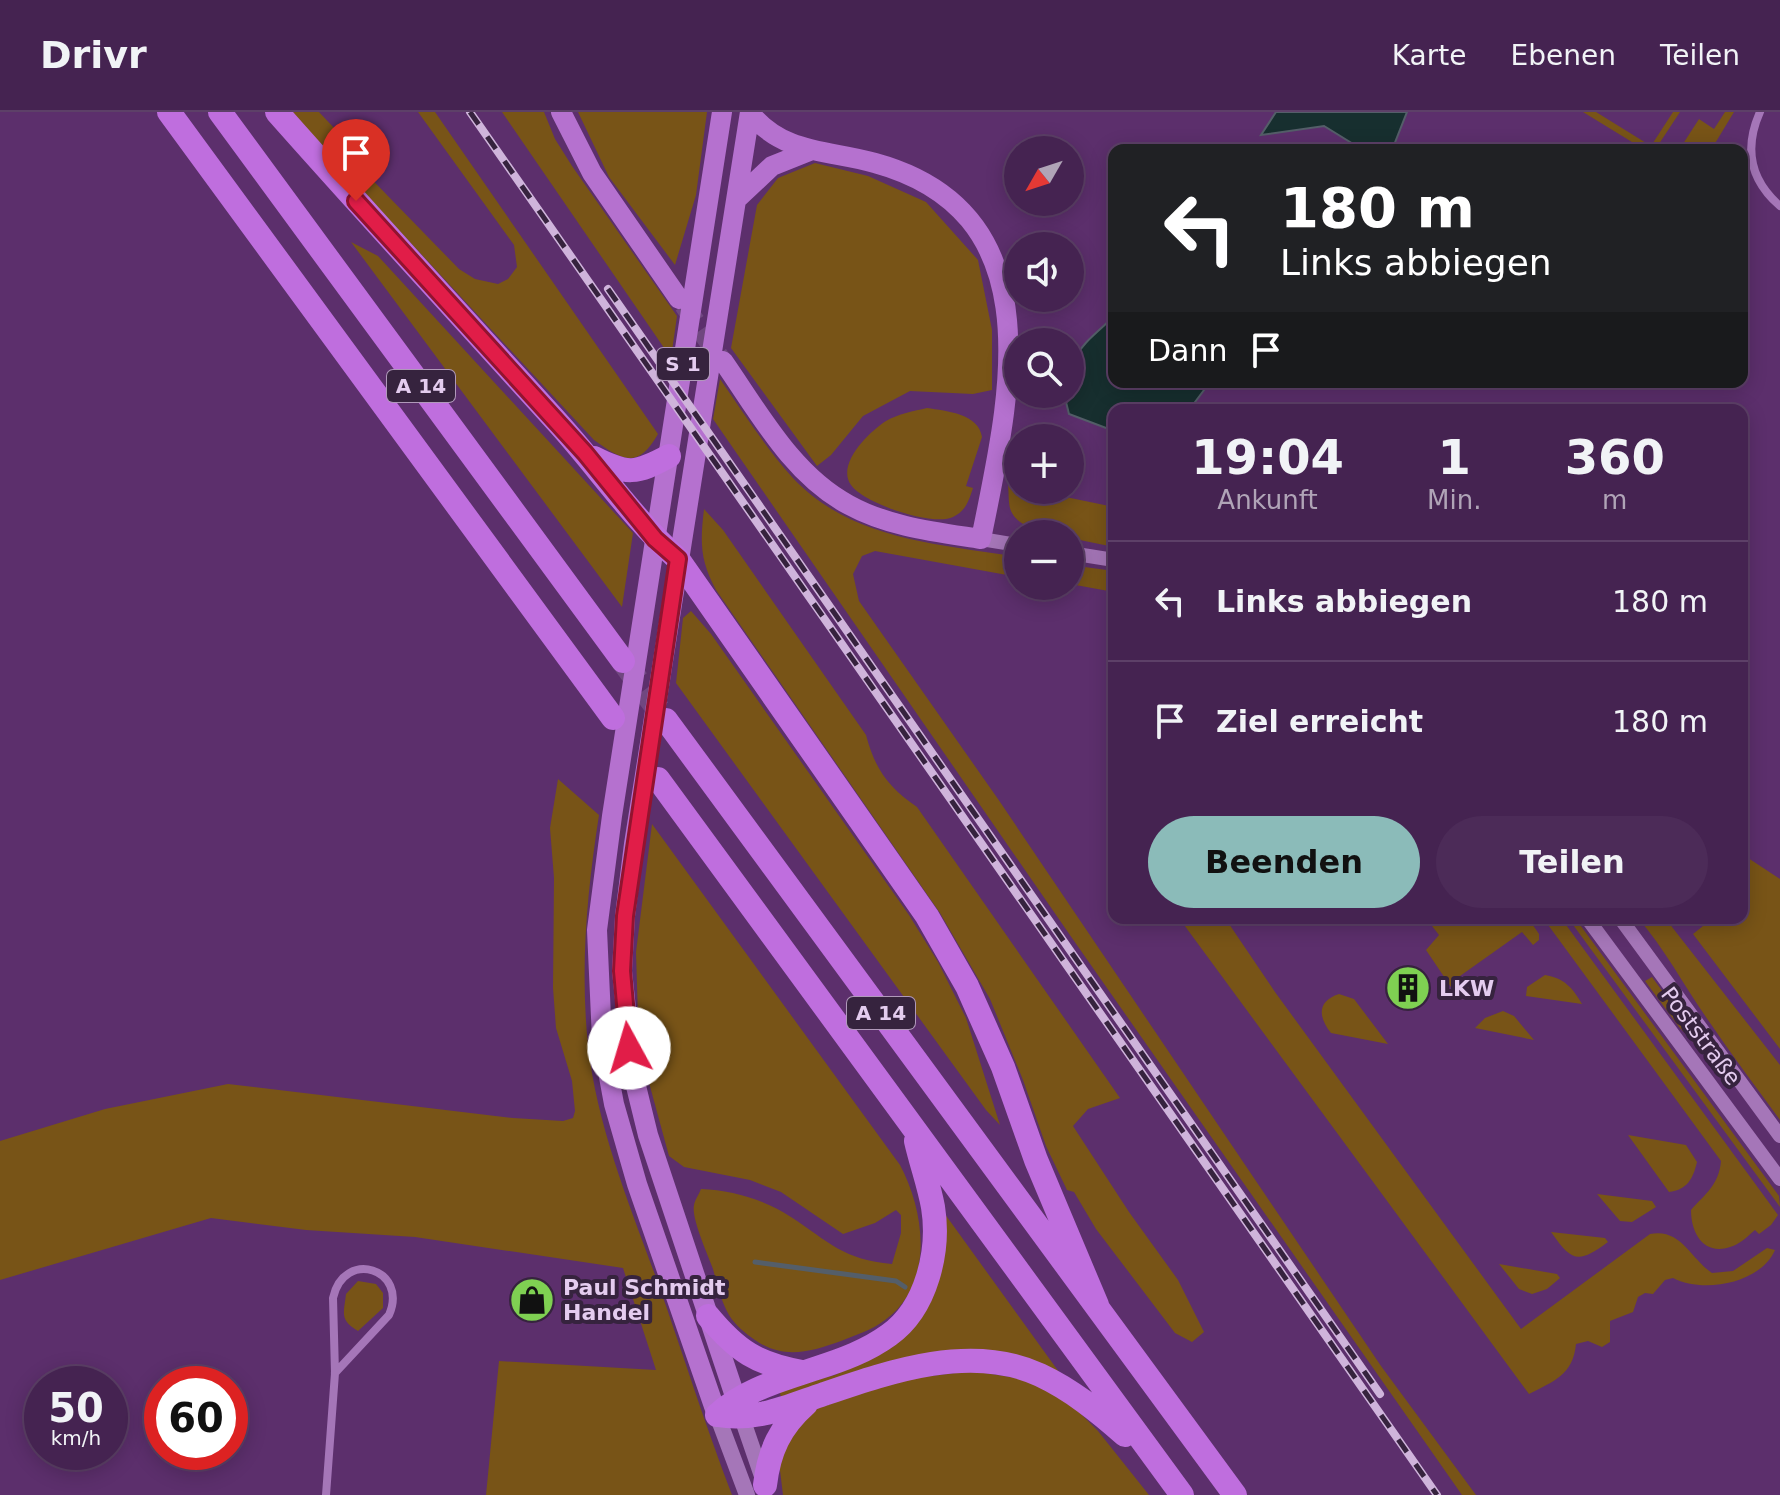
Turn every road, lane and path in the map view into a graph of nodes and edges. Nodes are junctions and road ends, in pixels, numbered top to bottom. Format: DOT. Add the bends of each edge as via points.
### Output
graph roads {
  1 [pos="169,112"];
  2 [pos="220,112"];
  3 [pos="277,112"];
  4 [pos="561,112"];
  5 [pos="722,112"];
  6 [pos="1760,112"];
  7 [pos="750,113"];
  8 [pos="812,150"];
  9 [pos="738,198"];
  10 [pos="1780,206"];
  11 [pos="679,299"];
  12 [pos="723,361"];
  13 [pos="585,453"];
  14 [pos="669,456"];
  15 [pos="655,539"];
  16 [pos="981,539"];
  17 [pos="1004,543"];
  18 [pos="1084,555"];
  19 [pos="678,559"];
  20 [pos="1108,559"];
  21 [pos="623,661"];
  22 [pos="613,718"];
  23 [pos="666,720"];
  24 [pos="658,779"];
  25 [pos="1591,924"];
  26 [pos="1624,924"];
  27 [pos="912,1127"];
  28 [pos="1780,1136"];
  29 [pos="1780,1179"];
  30 [pos="1097,1305"];
  31 [pos="708,1316"];
  32 [pos="804,1372"];
  33 [pos="335,1373"];
  34 [pos="815,1397"];
  35 [pos="732,1410"];
  36 [pos="1158,1463"];
  37 [pos="760,1492"];
  38 [pos="326,1495"];
  39 [pos="1182,1495"];
  40 [pos="1235,1495"];
  1 -- 22 [label="highway, A 14"];
  2 -- 21 [label="highway, A 14"];
  3 -- 13 [label="highway"];
  4 -- 11 [label="main road" via="592,173"];
  5 -- 14 [label="main road, S 1"];
  6 -- 10 [label="street" via="1752,129 1751,164"];
  7 -- 8 [label="main road" via="779,140"];
  7 -- 9 [label="main road, S 1"];
  8 -- 9 [label="main road" via="772,166"];
  8 -- 16 [label="main road" via="898,169 935,187 972,221 998,267 1009,324 1007,380"];
  9 -- 19 [label="main road, S 1"];
  12 -- 16 [label="main road" via="786,450 836,497 900,525"];
  13 -- 14 [label="highway" via="618,470 642,470"];
  13 -- 15 [label="highway"];
  14 -- 15 [label="main road, S 1"];
  15 -- 19 [label="highway"];
  15 -- 35 [label="main road, S 1" via="597,930 602,1039 637,1184"];
  16 -- 17 [label="street"];
  18 -- 20 [label="street"];
  19 -- 30 [label="highway" via="927,916 967,986"];
  19 -- 31 [label="main road, S 1" via="634,844 622,971 633,1074 648,1135"];
  23 -- 30 [label="highway, A 14"];
  24 -- 27 [label="highway, A 14"];
  25 -- 29 [label="street, Poststraße"];
  26 -- 28 [label="street, Poststraße"];
  27 -- 32 [label="highway" via="933,1208 935,1241 921,1295 893,1333 845,1359"];
  27 -- 36 [label="highway, A 14"];
  30 -- 40 [label="highway, A 14"];
  31 -- 32 [label="highway" via="756,1360"];
  31 -- 35 [label="main road, S 1"];
  32 -- 35 [label="highway" via="752,1390"];
  33 -- 33 [label="street" via="393,1306 391,1286 377,1272 358,1269 335,1288"];
  33 -- 38 [label="street"];
  34 -- 35 [label="highway" via="756,1417"];
  34 -- 36 [label="highway" via="945,1362 1002,1363 1065,1388"];
  34 -- 37 [label="highway" via="781,1431"];
  35 -- 37 [label="main road, S 1"];
  35 -- 37 [label="main road, S 1"];
  36 -- 39 [label="highway, A 14"];
}
